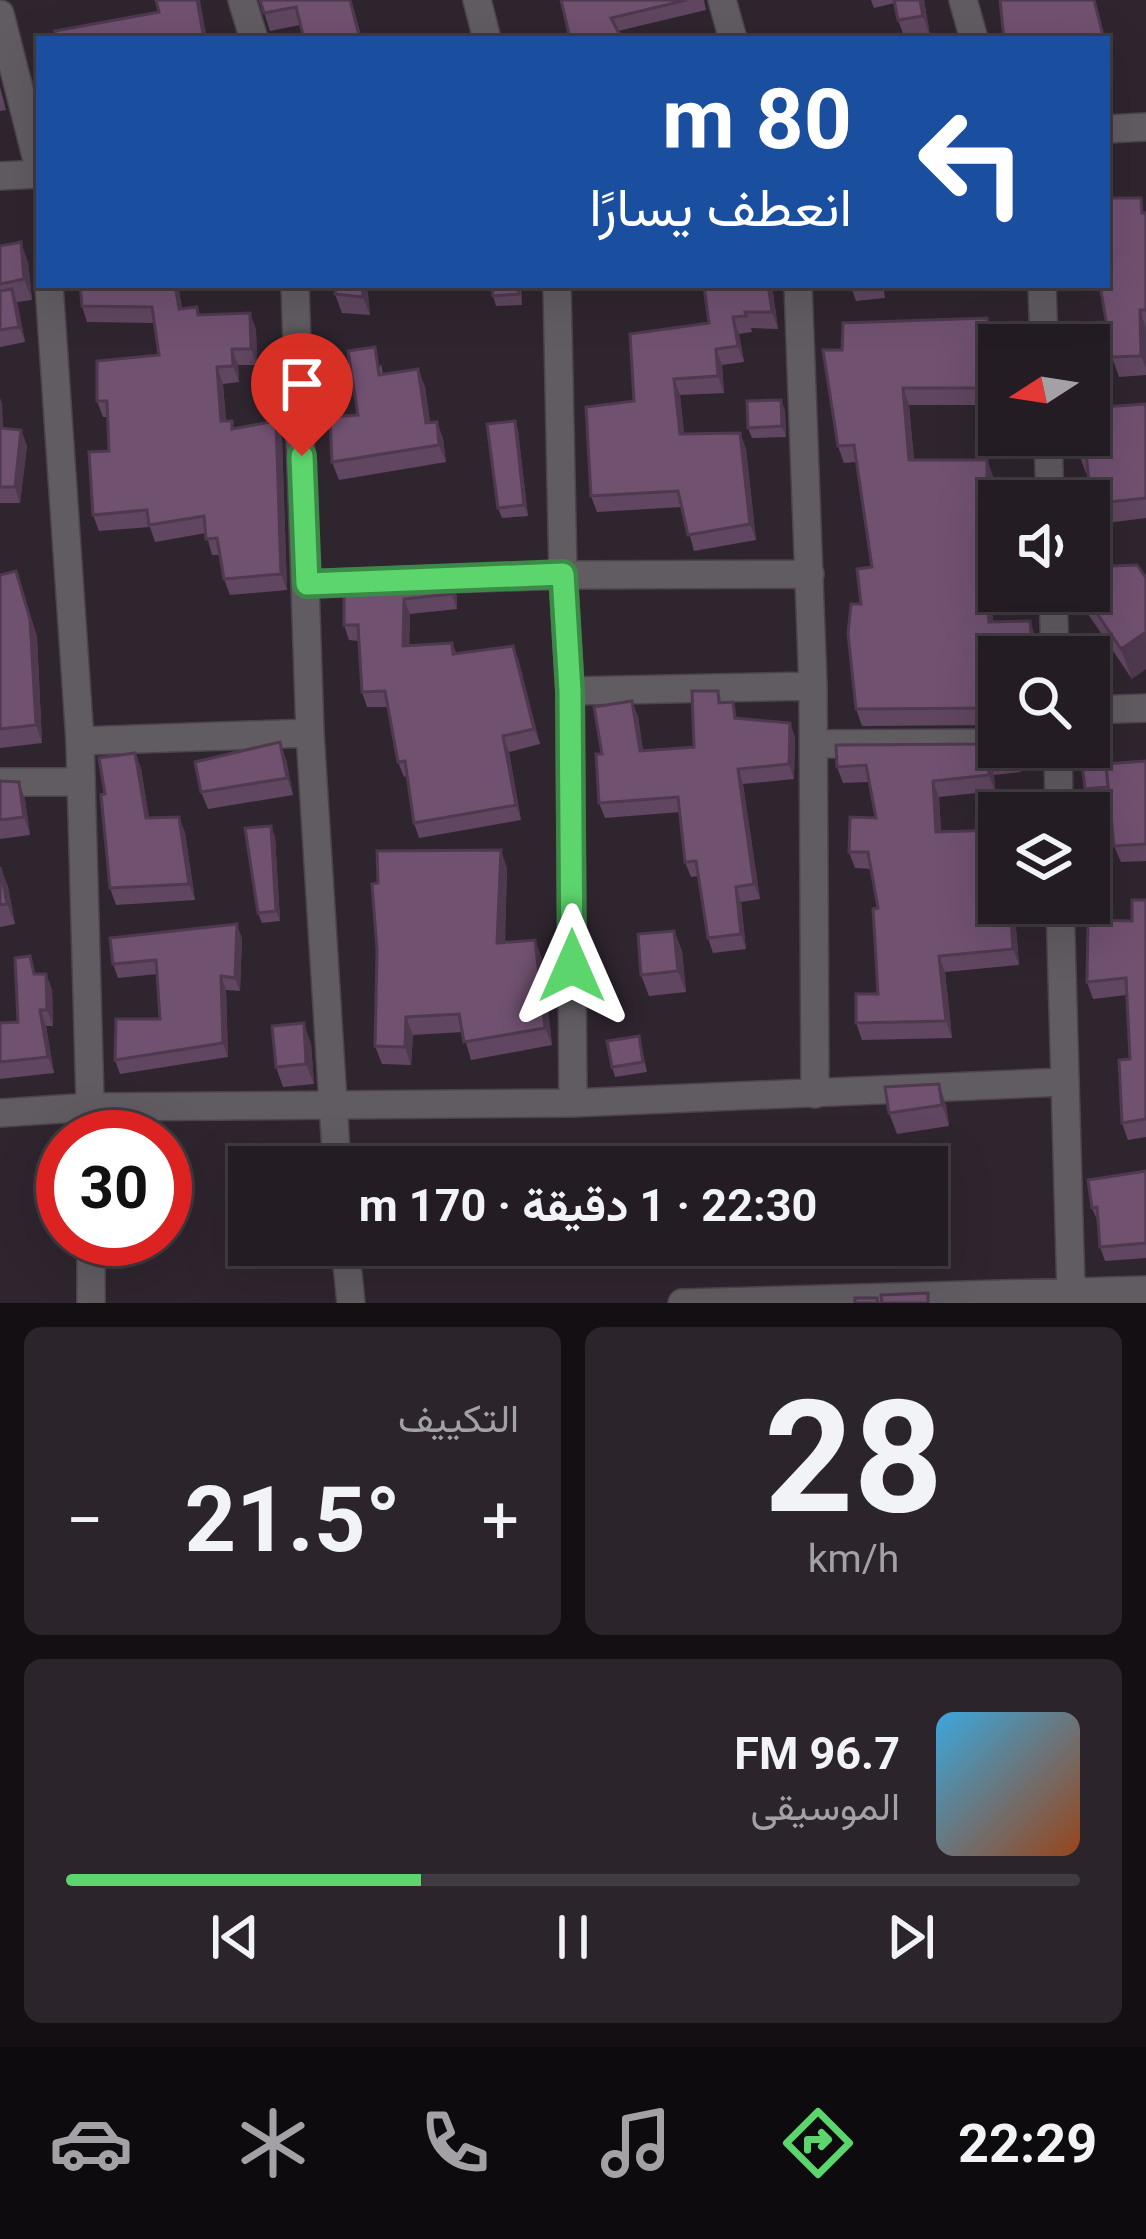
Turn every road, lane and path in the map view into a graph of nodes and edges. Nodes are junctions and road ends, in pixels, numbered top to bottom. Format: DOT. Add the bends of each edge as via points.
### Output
graph roads {
  1 [pos="242,0"];
  2 [pos="476,0"];
  3 [pos="722,0"];
  4 [pos="963,0"];
  5 [pos="0,14"];
  6 [pos="253,36"];
  7 [pos="486,36"];
  8 [pos="732,36"];
  9 [pos="973,36"];
  10 [pos="1146,127"];
  11 [pos="1110,129"];
  12 [pos="36,159"];
  13 [pos="36,171"];
  14 [pos="0,176"];
  15 [pos="49,288"];
  16 [pos="296,288"];
  17 [pos="557,288"];
  18 [pos="798,288"];
  19 [pos="1042,288"];
  20 [pos="1043,324"];
  21 [pos="563,574"];
  22 [pos="810,574"];
  23 [pos="307,584"];
  24 [pos="813,686"];
  25 [pos="570,691"];
  26 [pos="1146,708"];
  27 [pos="1110,709"];
  28 [pos="310,733"];
  29 [pos="80,741"];
  30 [pos="814,743"];
  31 [pos="978,743"];
  32 [pos="0,782"];
  33 [pos="81,782"];
  34 [pos="1060,924"];
  35 [pos="1063,1082"];
  36 [pos="814,1094"];
  37 [pos="572,1103"];
  38 [pos="91,1107"];
  39 [pos="331,1107"];
  40 [pos="0,1113"];
  41 [pos="335,1146"];
  42 [pos="91,1266"];
  43 [pos="347,1266"];
  44 [pos="1146,1290"];
  45 [pos="1072,1292"];
  46 [pos="949,1299"];
  47 [pos="91,1303"];
  48 [pos="350,1303"];
  49 [pos="685,1303"];
  1 -- 6 [label="street"];
  2 -- 7 [label="street"];
  3 -- 8 [label="street"];
  4 -- 9 [label="street"];
  5 -- 12 [label="street"];
  10 -- 11 [label="street"];
  13 -- 14 [label="street"];
  15 -- 29 [label="street"];
  16 -- 23 [label="street"];
  17 -- 21 [label="street"];
  18 -- 22 [label="street"];
  19 -- 20 [label="street"];
  21 -- 22 [label="street"];
  21 -- 23 [label="street"];
  21 -- 25 [label="street"];
  22 -- 24 [label="street"];
  23 -- 28 [label="street"];
  24 -- 25 [label="street"];
  24 -- 30 [label="street"];
  25 -- 37 [label="street"];
  26 -- 27 [label="street"];
  28 -- 29 [label="street"];
  28 -- 39 [label="street"];
  29 -- 33 [label="street"];
  30 -- 31 [label="street"];
  30 -- 36 [label="street"];
  32 -- 33 [label="street"];
  33 -- 38 [label="street"];
  34 -- 35 [label="street"];
  35 -- 36 [label="street"];
  35 -- 45 [label="street"];
  36 -- 37 [label="street"];
  37 -- 39 [label="street"];
  38 -- 39 [label="street"];
  38 -- 40 [label="street"];
  39 -- 41 [label="street"];
  42 -- 47 [label="street"];
  43 -- 48 [label="street"];
  44 -- 45 [label="street"];
  45 -- 46 [label="street"];
  46 -- 49 [label="street"];
}
